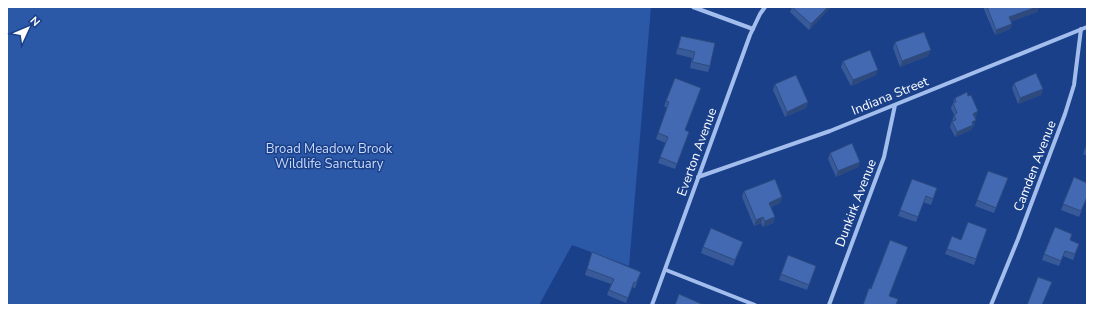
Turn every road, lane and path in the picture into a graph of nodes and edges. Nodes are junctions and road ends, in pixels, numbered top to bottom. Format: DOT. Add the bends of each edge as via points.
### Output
graph roads {
  1 [pos="693,7"];
  2 [pos="764,7"];
  3 [pos="1087,27"];
  4 [pos="753,29"];
  5 [pos="1081,29"];
  6 [pos="895,105"];
  7 [pos="698,177"];
  8 [pos="666,270"];
  9 [pos="652,305"];
  10 [pos="755,305"];
  11 [pos="829,305"];
  12 [pos="991,305"];
  1 -- 4 [label="street"];
  2 -- 4 [label="street, Everton Avenue"];
  3 -- 5 [label="street, Indiana Street"];
  4 -- 7 [label="street, Everton Avenue"];
  5 -- 6 [label="street, Indiana Street"];
  5 -- 12 [label="street, Camden Avenue" via="1074,84 1065,114"];
  6 -- 7 [label="street, Indiana Street" via="830,131"];
  6 -- 11 [label="street, Dunkirk Avenue" via="884,157"];
  7 -- 8 [label="street, Everton Avenue"];
  8 -- 9 [label="street, Everton Avenue"];
  8 -- 10 [label="street"];
}
